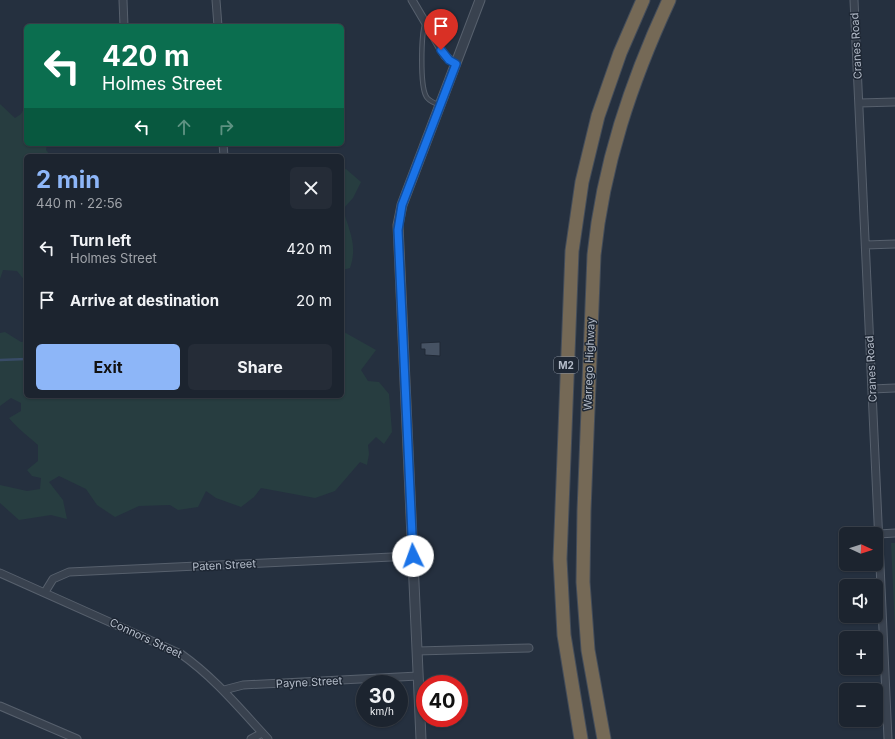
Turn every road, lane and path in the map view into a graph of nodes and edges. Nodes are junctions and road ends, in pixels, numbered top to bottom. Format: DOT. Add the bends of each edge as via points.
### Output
graph roads {
  1 [pos="123,0"];
  2 [pos="216,0"];
  3 [pos="412,0"];
  4 [pos="480,0"];
  5 [pos="643,0"];
  6 [pos="670,0"];
  7 [pos="679,0"];
  8 [pos="854,0"];
  9 [pos="425,22"];
  10 [pos="124,24"];
  11 [pos="218,24"];
  12 [pos="647,50"];
  13 [pos="456,64"];
  14 [pos="895,102"];
  15 [pos="859,103"];
  16 [pos="440,105"];
  17 [pos="895,244"];
  18 [pos="866,245"];
  19 [pos="895,388"];
  20 [pos="872,389"];
  21 [pos="879,527"];
  22 [pos="895,533"];
  23 [pos="883,534"];
  24 [pos="413,556"];
  25 [pos="881,571"];
  26 [pos="0,573"];
  27 [pos="45,592"];
  28 [pos="529,648"];
  29 [pos="417,651"];
  30 [pos="418,675"];
  31 [pos="416,676"];
  32 [pos="224,690"];
  33 [pos="0,706"];
  34 [pos="420,727"];
  35 [pos="265,736"];
  36 [pos="77,739"];
  37 [pos="251,739"];
  38 [pos="421,739"];
  39 [pos="581,739"];
  40 [pos="604,739"];
  41 [pos="888,739"];
  1 -- 10 [label="street"];
  2 -- 11 [label="street"];
  3 -- 9 [label="street"];
  4 -- 13 [label="street"];
  5 -- 39 [label="highway, Warrego Highway / M2" via="620,53 598,116 582,182 572,251 560,559 565,642"];
  6 -- 12 [label="highway, Warrego Highway / M2"];
  7 -- 12 [label="highway" via="659,41"];
  8 -- 15 [label="street, Cranes Road"];
  9 -- 13 [label="street" via="445,56"];
  9 -- 16 [label="lane" via="421,38 424,91 428,99"];
  12 -- 40 [label="highway, Warrego Highway / M2" via="627,100 606,176 597,228 592,289 583,582 588,650"];
  13 -- 16 [label="street"];
  14 -- 15 [label="street"];
  15 -- 18 [label="street, Cranes Road"];
  16 -- 24 [label="street" via="402,205 398,225"];
  17 -- 18 [label="street"];
  18 -- 20 [label="street, Cranes Road"];
  19 -- 20 [label="street"];
  20 -- 21 [label="street, Cranes Road"];
  22 -- 23 [label="street"];
  24 -- 27 [label="street, Paten Street" via="69,572 53,579"];
  24 -- 29 [label="street"];
  25 -- 41 [label="street, Cranes Road"];
  26 -- 27 [label="street, Connors Street"];
  27 -- 32 [label="street, Connors Street" via="181,654 201,668"];
  28 -- 29 [label="street"];
  29 -- 30 [label="street"];
  31 -- 32 [label="street, Payne Street" via="243,685"];
  32 -- 35 [label="street, Connors Street"];
  33 -- 36 [label="street"];
  34 -- 38 [label="street"];
  35 -- 37 [label="street"];
}
